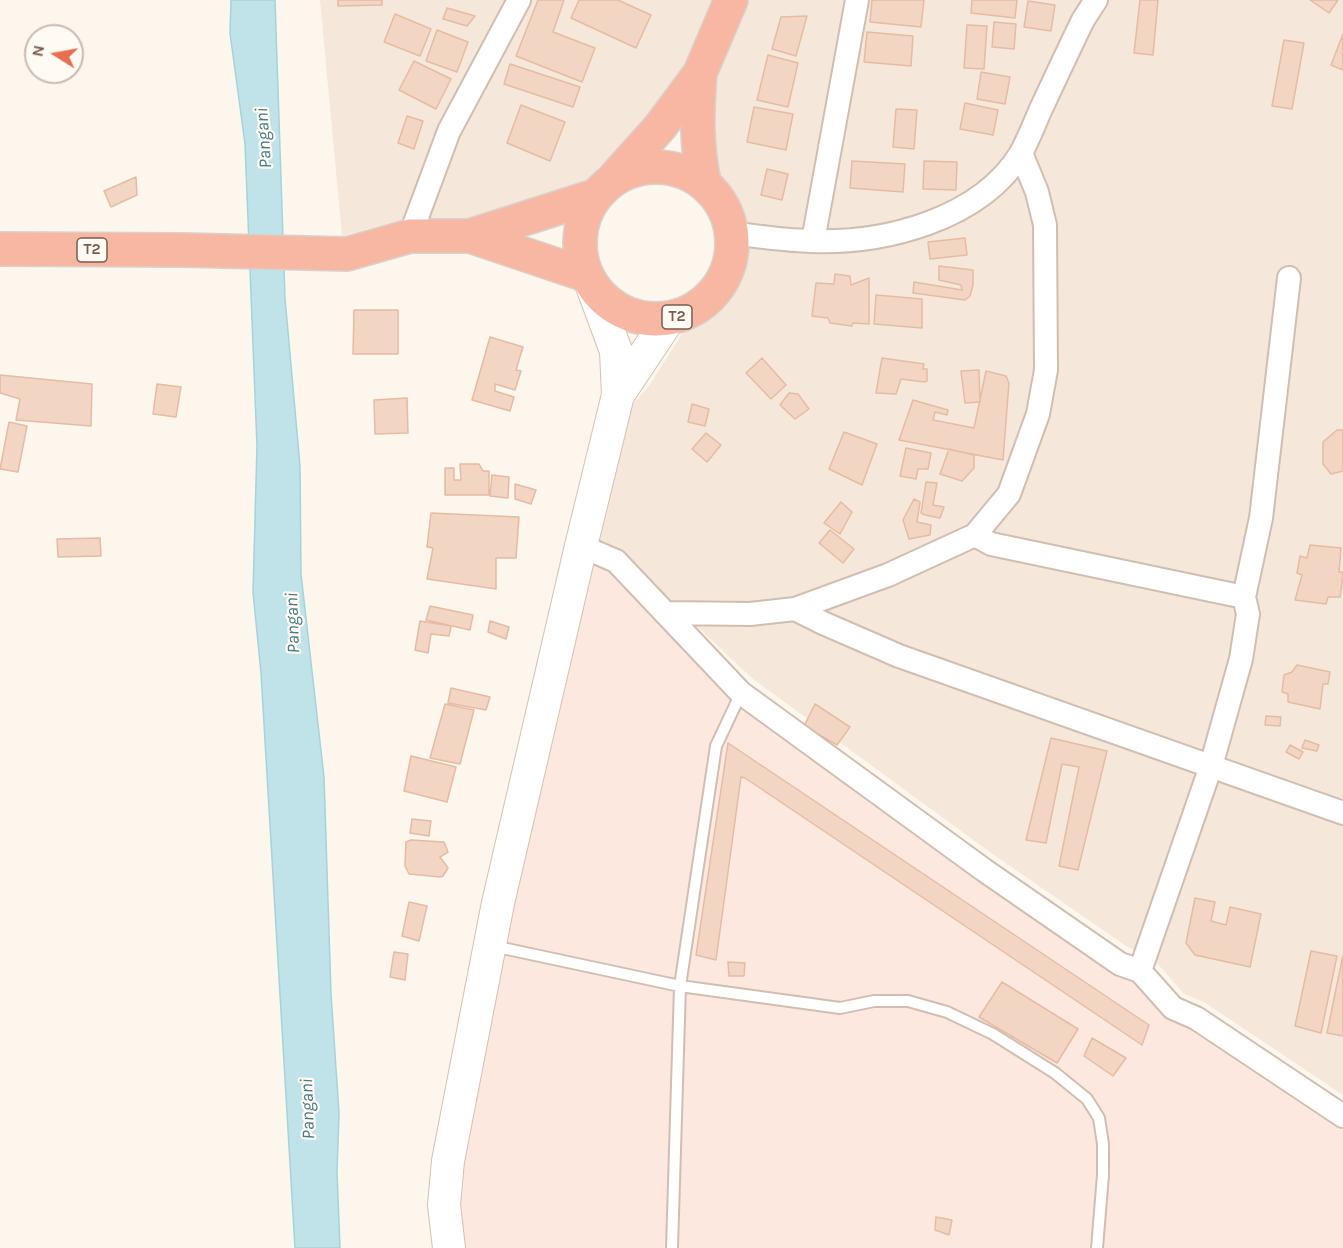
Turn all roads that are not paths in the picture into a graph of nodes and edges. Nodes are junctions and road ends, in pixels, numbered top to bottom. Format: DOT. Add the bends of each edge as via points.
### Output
graph roads {
  1 [pos="519,0"];
  2 [pos="731,0"];
  3 [pos="857,0"];
  4 [pos="1096,0"];
  5 [pos="699,73"];
  6 [pos="1021,153"];
  7 [pos="704,183"];
  8 [pos="604,188"];
  9 [pos="733,233"];
  10 [pos="410,236"];
  11 [pos="470,236"];
  12 [pos="813,242"];
  13 [pos="0,249"];
  14 [pos="1289,278"];
  15 [pos="589,280"];
  16 [pos="668,320"];
  17 [pos="618,395"];
  18 [pos="975,535"];
  19 [pos="581,546"];
  20 [pos="1244,597"];
  21 [pos="795,609"];
  22 [pos="667,613"];
  23 [pos="741,693"];
  24 [pos="1211,766"];
  25 [pos="1343,813"];
  26 [pos="490,946"];
  27 [pos="1140,971"];
  28 [pos="680,986"];
  29 [pos="1343,1116"];
  30 [pos="448,1248"];
  31 [pos="672,1248"];
  32 [pos="1097,1248"];
  1 -- 10 [label="street" via="449,131"];
  2 -- 5 [label="highway"];
  3 -- 12 [label="street"];
  4 -- 6 [label="street"];
  5 -- 7 [label="highway" via="696,122"];
  5 -- 8 [label="highway" via="660,127"];
  6 -- 12 [label="street" via="1003,176 951,214 873,238"];
  6 -- 18 [label="street" via="1045,225 1046,370 1038,414 1009,494"];
  7 -- 8 [label="highway, T2" via="683,171 659,166 635,169"];
  7 -- 9 [label="highway, T2" via="724,205"];
  8 -- 11 [label="highway, T2"];
  8 -- 15 [label="highway" via="585,214 580,234 580,255"];
  9 -- 12 [label="street"];
  9 -- 16 [label="highway, T2" via="731,263 718,290 696,310"];
  10 -- 11 [label="highway, T2"];
  10 -- 13 [label="highway, T2" via="347,254"];
  11 -- 15 [label="highway, T2"];
  14 -- 20 [label="street" via="1261,518"];
  15 -- 16 [label="highway, T2" via="612,307 639,319"];
  15 -- 17 [label="main road" via="616,351"];
  16 -- 17 [label="main road"];
  17 -- 19 [label="main road"];
  18 -- 20 [label="street" via="991,544"];
  18 -- 21 [label="street"];
  19 -- 22 [label="street" via="616,561"];
  19 -- 26 [label="main road"];
  20 -- 24 [label="street" via="1248,614 1240,659"];
  21 -- 22 [label="street" via="750,614"];
  21 -- 24 [label="street" via="899,656"];
  22 -- 23 [label="street"];
  23 -- 27 [label="street" via="984,870 1120,964"];
  23 -- 28 [label="lane" via="717,746"];
  24 -- 25 [label="street"];
  24 -- 27 [label="street"];
  26 -- 28 [label="lane"];
  26 -- 30 [label="main road" via="448,1161 444,1205"];
  27 -- 29 [label="street" via="1173,1008 1196,1018"];
  28 -- 31 [label="lane"];
  28 -- 32 [label="lane" via="840,1008 874,1001 908,1001 947,1012 984,1030 1055,1073 1087,1099 1099,1118 1103,1175"];
}
